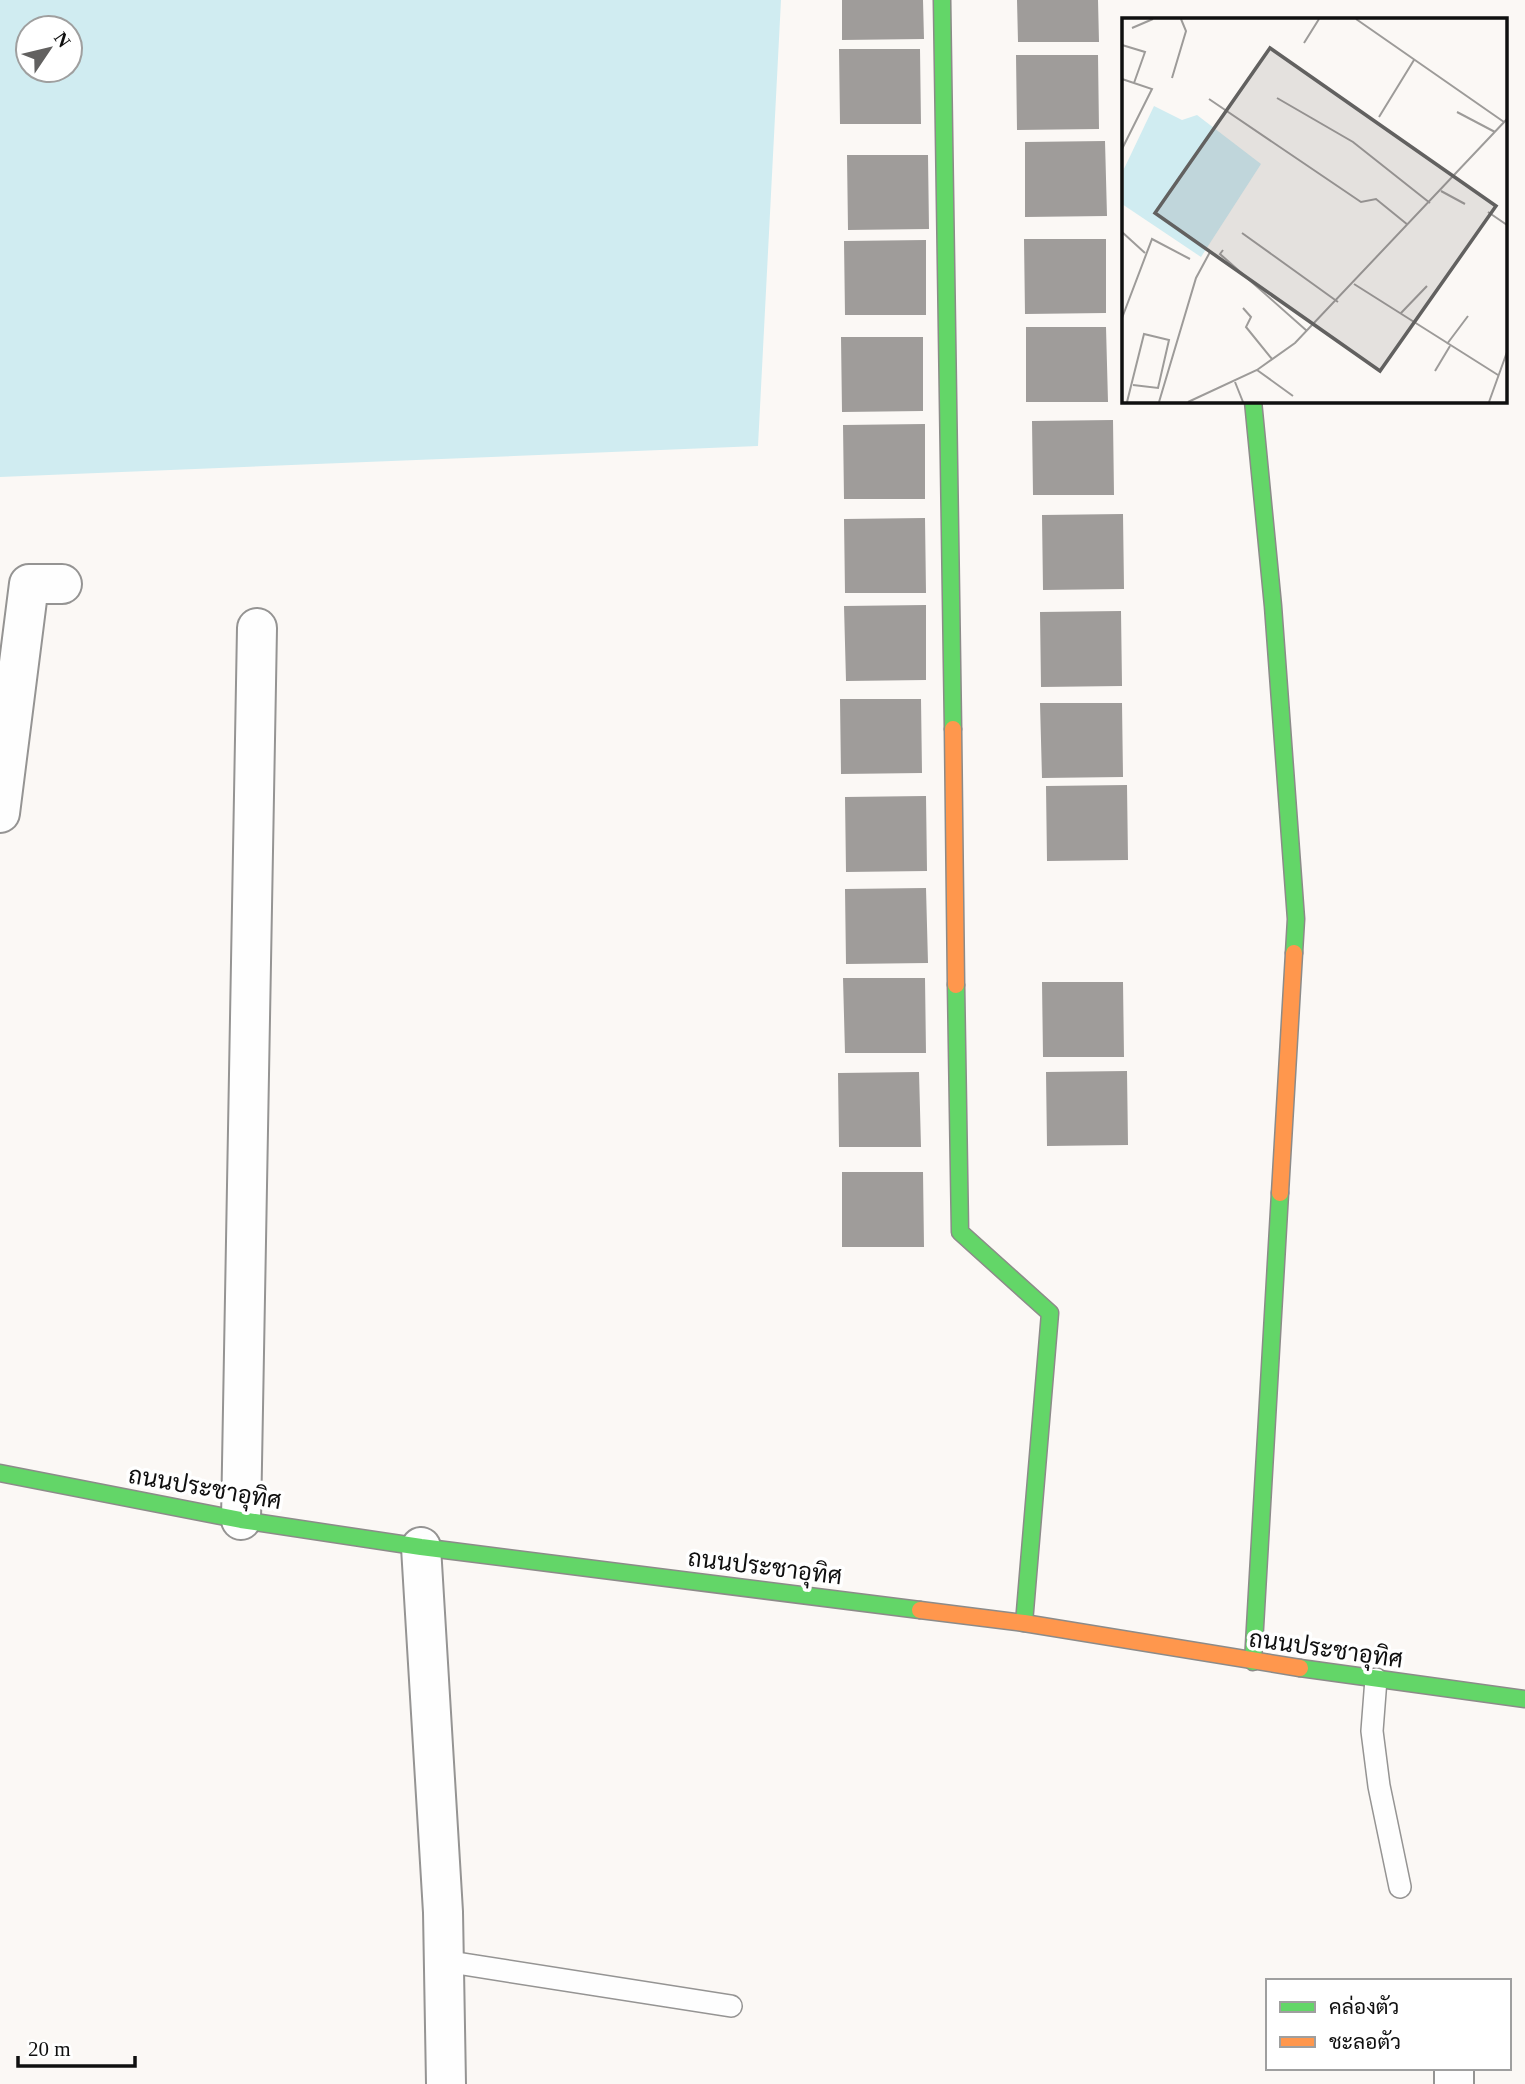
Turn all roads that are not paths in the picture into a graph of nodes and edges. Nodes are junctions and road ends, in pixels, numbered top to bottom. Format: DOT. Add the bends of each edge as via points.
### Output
graph roads {
  1 [pos="942,0"];
  2 [pos="1253,402"];
  3 [pos="62,584"];
  4 [pos="257,628"];
  5 [pos="0,813"];
  6 [pos="0,1473"];
  7 [pos="241,1520"];
  8 [pos="421,1547"];
  9 [pos="1024,1623"];
  10 [pos="1253,1662"];
  11 [pos="1376,1679"];
  12 [pos="1525,1699"];
  13 [pos="1400,1887"];
  14 [pos="444,1961"];
  15 [pos="731,2006"];
  16 [pos="446,2084"];
  1 -- 9 [label="street" via="960,1232 1050,1313"];
  2 -- 10 [label="street" via="1296,919"];
  3 -- 5 [label="street" via="30,584"];
  4 -- 7 [label="street"];
  6 -- 7 [label="street, ถนนประชาอุทิศ"];
  7 -- 8 [label="street, ถนนประชาอุทิศ"];
  8 -- 9 [label="street, ถนนประชาอุทิศ"];
  8 -- 14 [label="street"];
  9 -- 10 [label="street, ถนนประชาอุทิศ"];
  10 -- 11 [label="street, ถนนประชาอุทิศ"];
  11 -- 12 [label="street, ถนนประชาอุทิศ"];
  11 -- 13 [label="lane" via="1372,1731"];
  14 -- 15 [label="lane"];
  14 -- 16 [label="street"];
}
